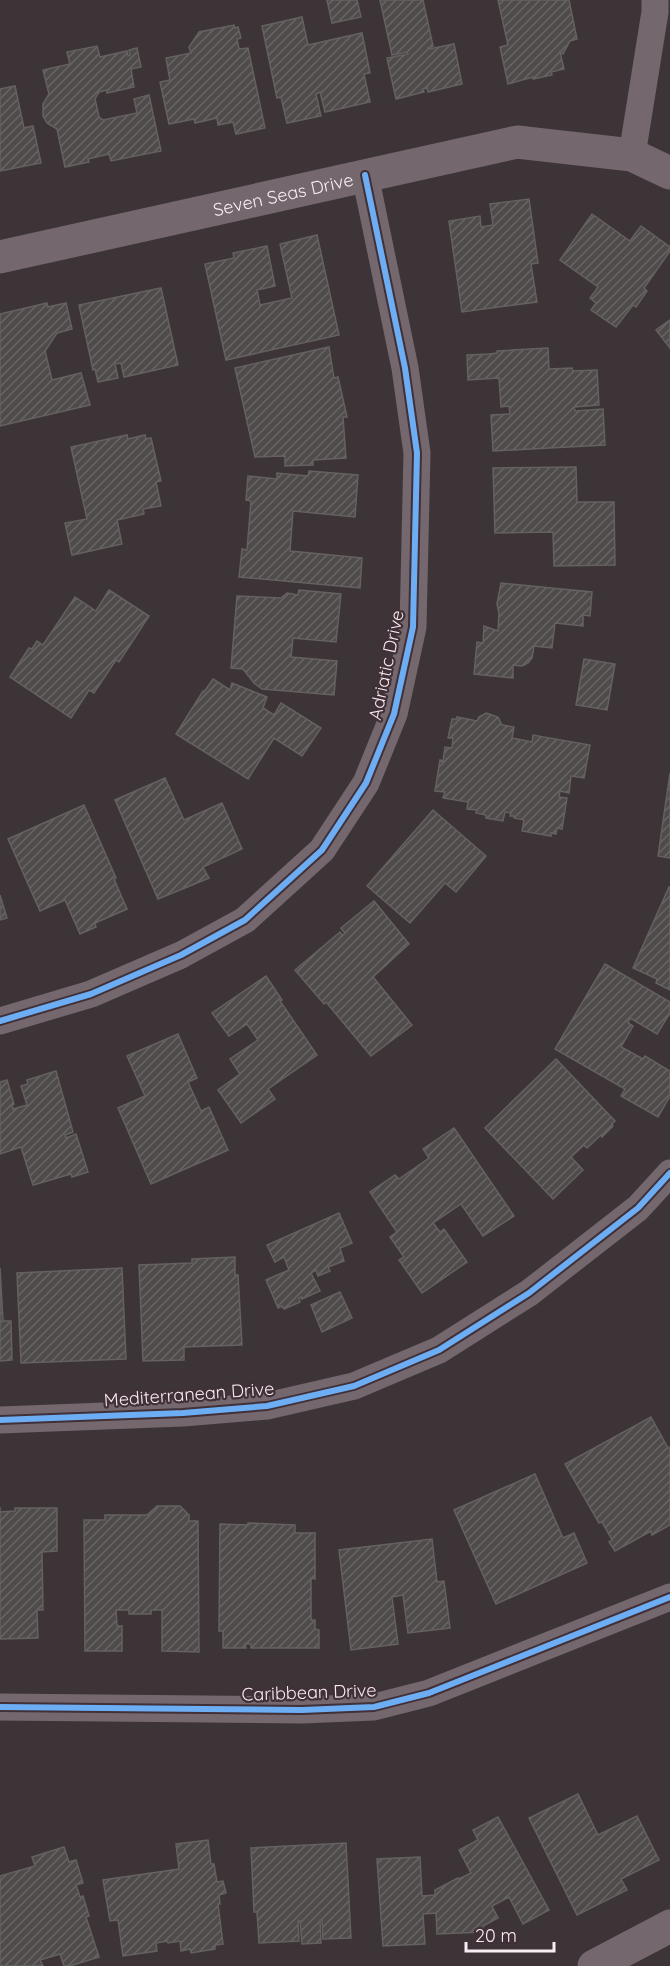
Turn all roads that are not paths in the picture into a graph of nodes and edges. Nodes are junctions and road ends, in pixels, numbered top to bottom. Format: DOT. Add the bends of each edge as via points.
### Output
graph roads {
  1 [pos="655,0"];
  2 [pos="632,155"];
  3 [pos="670,173"];
  4 [pos="365,175"];
  5 [pos="0,257"];
  6 [pos="0,1021"];
  7 [pos="670,1173"];
  8 [pos="0,1420"];
  9 [pos="670,1597"];
  10 [pos="0,1707"];
  11 [pos="670,1926"];
  12 [pos="594,1966"];
  1 -- 2 [label="street"];
  2 -- 3 [label="street, Seven Seas Drive"];
  2 -- 4 [label="street, Seven Seas Drive" via="517,142"];
  4 -- 5 [label="street, Seven Seas Drive"];
  4 -- 6 [label="street, Adriatic Drive" via="405,368 417,453 413,627 394,714 366,783 322,850 245,920 181,955 91,994"];
  7 -- 8 [label="street, Mediterranean Drive" via="638,1208 529,1293 439,1350 354,1386 267,1406"];
  9 -- 10 [label="street, Caribbean Drive" via="429,1693 374,1707 302,1710"];
  11 -- 12 [label="street"];
}
